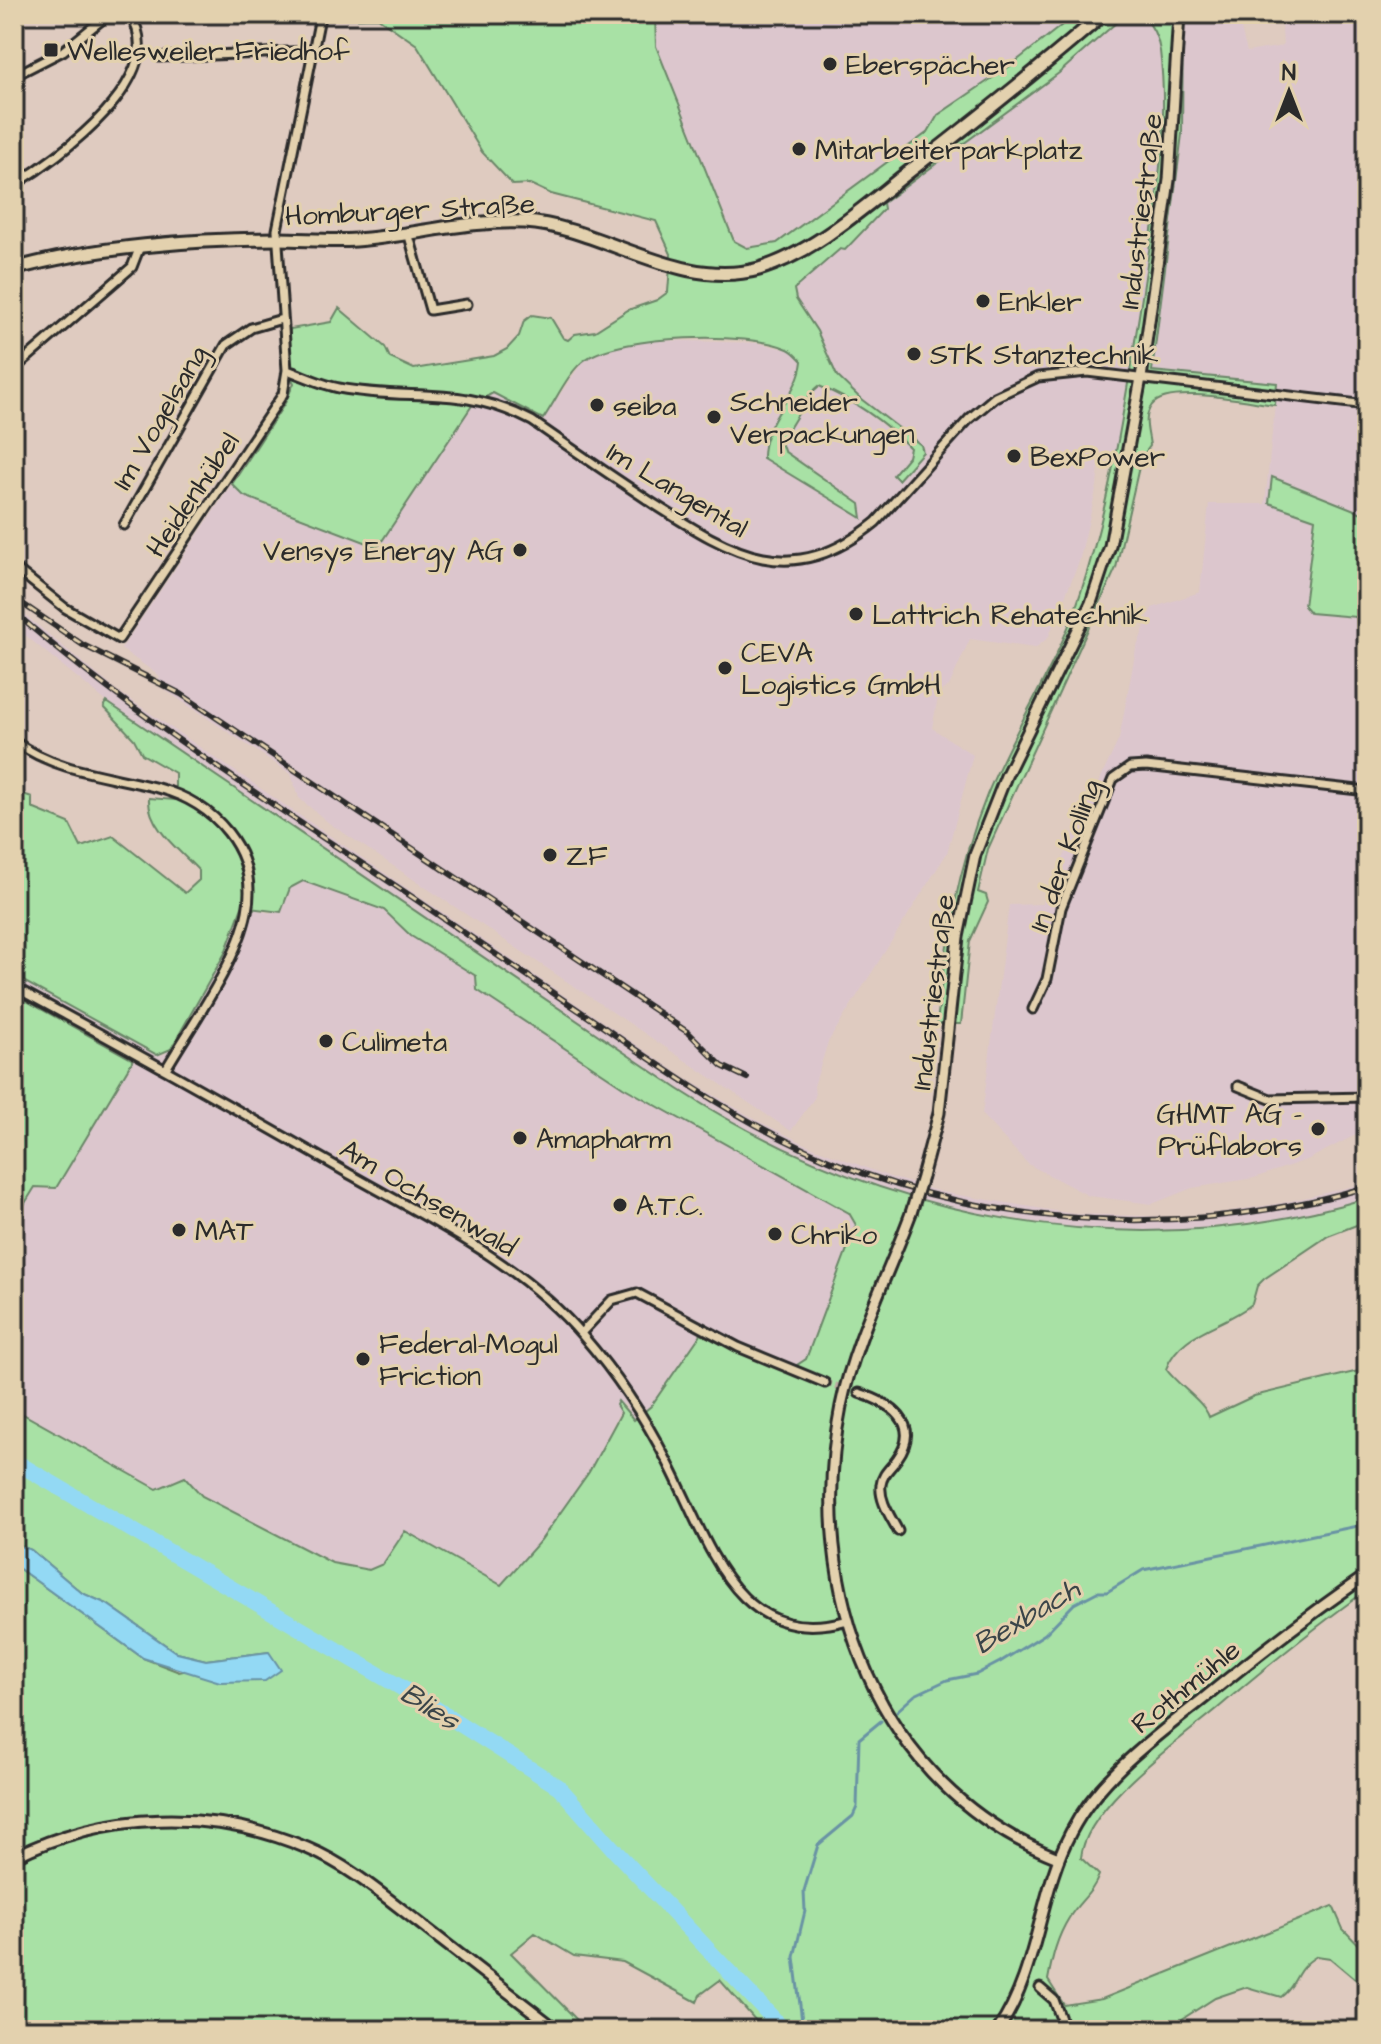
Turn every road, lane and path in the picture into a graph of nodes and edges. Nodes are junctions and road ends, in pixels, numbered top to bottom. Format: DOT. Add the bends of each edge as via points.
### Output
graph roads {
  1 [pos="109,14"];
  2 [pos="129,14"];
  3 [pos="1103,14"];
  4 [pos="1174,15"];
  5 [pos="320,17"];
  6 [pos="314,51"];
  7 [pos="159,57"];
  8 [pos="14,76"];
  9 [pos="14,185"];
  10 [pos="409,236"];
  11 [pos="277,239"];
  12 [pos="139,249"];
  13 [pos="14,269"];
  14 [pos="467,304"];
  15 [pos="282,319"];
  16 [pos="14,369"];
  17 [pos="287,370"];
  18 [pos="1141,378"];
  19 [pos="1367,405"];
  20 [pos="124,525"];
  21 [pos="14,567"];
  22 [pos="14,741"];
  23 [pos="1367,791"];
  24 [pos="14,987"];
  25 [pos="1033,1009"];
  26 [pos="166,1069"];
  27 [pos="1238,1086"];
  28 [pos="1367,1097"];
  29 [pos="581,1333"];
  30 [pos="825,1383"];
  31 [pos="859,1393"];
  32 [pos="898,1531"];
  33 [pos="1367,1575"];
  34 [pos="848,1620"];
  35 [pos="14,1857"];
  36 [pos="1058,1858"];
  37 [pos="1040,1988"];
  38 [pos="557,2030"];
  39 [pos="998,2030"];
  40 [pos="1065,2030"];
  1 -- 8 [label="street" via="63,51"];
  2 -- 9 [label="street" via="140,54 127,81 84,135"];
  3 -- 10 [label="main road, Homburger Straße" via="998,105 862,208 804,247 758,269 734,273 687,268 526,222"];
  4 -- 18 [label="street, Industriestraße" via="1177,54 1169,180"];
  5 -- 6 [label="street, Heidenhübel"];
  6 -- 7 [label="street"];
  6 -- 11 [label="street, Heidenhübel"];
  10 -- 11 [label="main road, Homburger Straße"];
  10 -- 14 [label="street" via="430,310"];
  11 -- 12 [label="main road, Homburger Straße"];
  11 -- 15 [label="street, Heidenhübel"];
  12 -- 13 [label="main road, Homburger Straße"];
  12 -- 16 [label="street" via="132,267"];
  15 -- 17 [label="street, Heidenhübel"];
  15 -- 20 [label="street, Im Vogelsang" via="251,328 226,345"];
  17 -- 18 [label="street, Im Langental" via="339,388 470,397 503,406 719,545 775,559 820,554 859,535 969,419 1014,386 1060,372"];
  17 -- 21 [label="street, Heidenhübel" via="277,405 119,639 65,608"];
  18 -- 19 [label="street"];
  18 -- 34 [label="street, Industriestraße, bridge" via="1122,491 1100,577 1006,776 975,855 958,937 939,1113 911,1213 853,1365 837,1430 830,1515"];
  22 -- 26 [label="street" via="75,770 188,798 236,842 246,870 247,911 239,936"];
  23 -- 25 [label="street, In der Kolling" via="1146,766 1119,772 1061,908 1047,979"];
  24 -- 26 [label="street, Am Ochsenwald"];
  26 -- 29 [label="street, Am Ochsenwald" via="483,1249"];
  27 -- 28 [label="street" via="1270,1099"];
  29 -- 30 [label="street" via="612,1300 637,1293 738,1347"];
  29 -- 34 [label="street, Am Ochsenwald" via="644,1421 738,1593 761,1613 782,1622 808,1628"];
  31 -- 32 [label="street" via="896,1409 903,1423 904,1447 882,1477 880,1489"];
  33 -- 36 [label="street, Rothmühle" via="1132,1758 1085,1809"];
  34 -- 36 [label="street, Industriestraße" via="890,1717 930,1771 993,1827"];
  35 -- 38 [label="street" via="95,1827 150,1820 212,1822 277,1837 360,1878"];
  36 -- 39 [label="street, Rothmühle" via="1023,1981"];
  37 -- 40 [label="street" via="1054,2000"];
}
